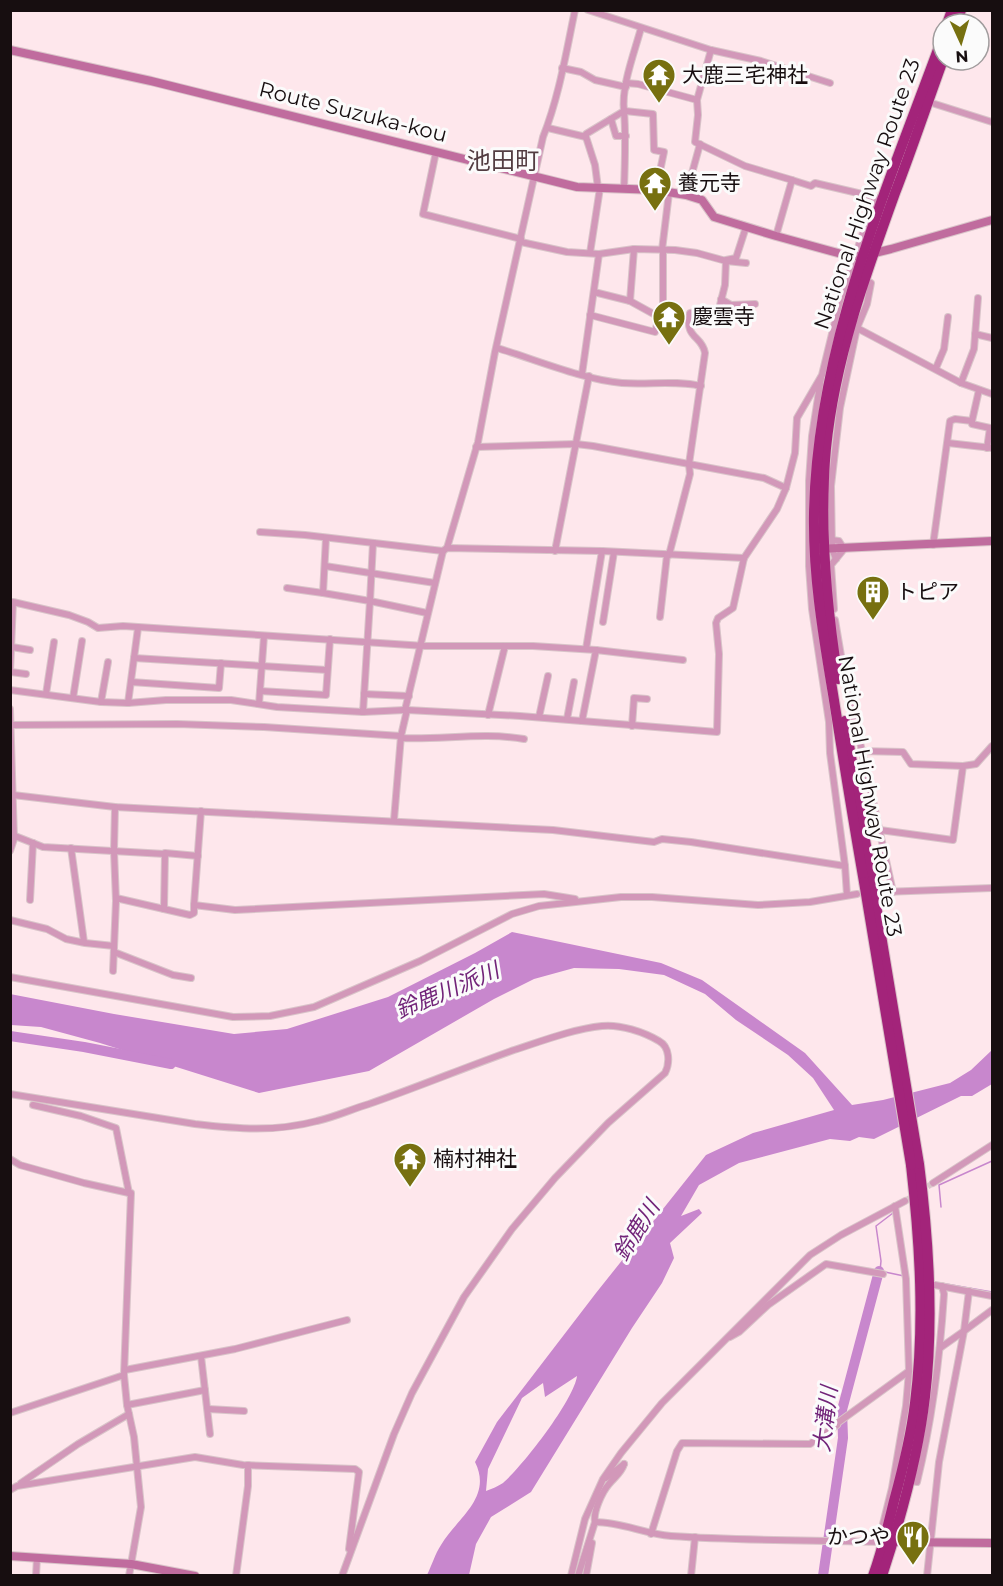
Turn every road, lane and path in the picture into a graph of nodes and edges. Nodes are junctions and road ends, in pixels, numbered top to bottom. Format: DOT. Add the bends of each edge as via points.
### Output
graph roads {
  1 [pos="575,10"];
  2 [pos="588,10"];
  3 [pos="641,28"];
  4 [pos="10,50"];
  5 [pos="711,50"];
  6 [pos="562,68"];
  7 [pos="931,69"];
  8 [pos="938,72"];
  9 [pos="830,82"];
  10 [pos="626,85"];
  11 [pos="697,100"];
  12 [pos="935,104"];
  13 [pos="624,111"];
  14 [pos="611,119"];
  15 [pos="993,122"];
  16 [pos="548,128"];
  17 [pos="626,136"];
  18 [pos="586,137"];
  19 [pos="700,144"];
  20 [pos="436,152"];
  21 [pos="535,176"];
  22 [pos="792,180"];
  23 [pos="599,188"];
  24 [pos="624,189"];
  25 [pos="656,190"];
  26 [pos="669,193"];
  27 [pos="686,195"];
  28 [pos="993,220"];
  29 [pos="746,227"];
  30 [pos="776,236"];
  31 [pos="521,240"];
  32 [pos="634,249"];
  33 [pos="663,250"];
  34 [pos="590,253"];
  35 [pos="599,254"];
  36 [pos="864,255"];
  37 [pos="726,261"];
  38 [pos="747,263"];
  39 [pos="864,280"];
  40 [pos="594,292"];
  41 [pos="978,298"];
  42 [pos="721,299"];
  43 [pos="630,301"];
  44 [pos="756,304"];
  45 [pos="590,315"];
  46 [pos="661,317"];
  47 [pos="948,317"];
  48 [pos="689,320"];
  49 [pos="857,328"];
  50 [pos="975,334"];
  51 [pos="993,338"];
  52 [pos="497,348"];
  53 [pos="936,368"];
  54 [pos="585,375"];
  55 [pos="822,375"];
  56 [pos="961,383"];
  57 [pos="701,386"];
  58 [pos="979,390"];
  59 [pos="993,394"];
  60 [pos="972,421"];
  61 [pos="948,443"];
  62 [pos="576,444"];
  63 [pos="476,447"];
  64 [pos="990,448"];
  65 [pos="689,464"];
  66 [pos="786,488"];
  67 [pos="827,503"];
  68 [pos="260,532"];
  69 [pos="327,538"];
  70 [pos="993,541"];
  71 [pos="373,543"];
  72 [pos="933,545"];
  73 [pos="825,547"];
  74 [pos="844,549"];
  75 [pos="445,550"];
  76 [pos="555,551"];
  77 [pos="602,551"];
  78 [pos="614,552"];
  79 [pos="668,555"];
  80 [pos="744,558"];
  81 [pos="836,559"];
  82 [pos="325,566"];
  83 [pos="371,573"];
  84 [pos="435,583"];
  85 [pos="287,588"];
  86 [pos="323,593"];
  87 [pos="370,601"];
  88 [pos="428,613"];
  89 [pos="660,617"];
  90 [pos="603,622"];
  91 [pos="138,628"];
  92 [pos="264,636"];
  93 [pos="330,639"];
  94 [pos="82,641"];
  95 [pos="54,642"];
  96 [pos="367,642"];
  97 [pos="420,646"];
  98 [pos="505,646"];
  99 [pos="12,647"];
  100 [pos="586,649"];
  101 [pos="30,650"];
  102 [pos="596,650"];
  103 [pos="134,658"];
  104 [pos="683,660"];
  105 [pos="108,662"];
  106 [pos="221,663"];
  107 [pos="262,666"];
  108 [pos="327,670"];
  109 [pos="11,672"];
  110 [pos="26,674"];
  111 [pos="548,676"];
  112 [pos="131,682"];
  113 [pos="574,682"];
  114 [pos="10,690"];
  115 [pos="260,691"];
  116 [pos="46,694"];
  117 [pos="364,694"];
  118 [pos="409,696"];
  119 [pos="73,698"];
  120 [pos="647,699"];
  121 [pos="101,702"];
  122 [pos="128,703"];
  123 [pos="260,704"];
  124 [pos="10,709"];
  125 [pos="406,710"];
  126 [pos="363,712"];
  127 [pos="488,715"];
  128 [pos="539,717"];
  129 [pos="567,719"];
  130 [pos="582,721"];
  131 [pos="12,725"];
  132 [pos="632,726"];
  133 [pos="401,737"];
  134 [pos="524,739"];
  135 [pos="993,746"];
  136 [pos="861,751"];
  137 [pos="963,766"];
  138 [pos="13,795"];
  139 [pos="116,807"];
  140 [pos="201,811"];
  141 [pos="394,820"];
  142 [pos="880,830"];
  143 [pos="12,835"];
  144 [pos="33,843"];
  145 [pos="71,848"];
  146 [pos="10,851"];
  147 [pos="114,851"];
  148 [pos="165,854"];
  149 [pos="198,856"];
  150 [pos="844,866"];
  151 [pos="993,888"];
  152 [pos="883,892"];
  153 [pos="893,892"];
  154 [pos="857,894"];
  155 [pos="847,895"];
  156 [pos="116,898"];
  157 [pos="30,900"];
  158 [pos="580,901"];
  159 [pos="194,905"];
  160 [pos="164,909"];
  161 [pos="10,920"];
  162 [pos="84,942"];
  163 [pos="114,949"];
  164 [pos="113,972"];
  165 [pos="10,977"];
  166 [pos="191,978"];
  167 [pos="10,1094"];
  168 [pos="33,1105"];
  169 [pos="993,1145"];
  170 [pos="10,1159"];
  171 [pos="915,1165"];
  172 [pos="933,1183"];
  173 [pos="129,1193"];
  174 [pos="905,1201"];
  175 [pos="895,1207"];
  176 [pos="883,1274"];
  177 [pos="906,1278"];
  178 [pos="916,1282"];
  179 [pos="969,1291"];
  180 [pos="993,1296"];
  181 [pos="993,1310"];
  182 [pos="347,1320"];
  183 [pos="964,1331"];
  184 [pos="726,1338"];
  185 [pos="940,1348"];
  186 [pos="201,1356"];
  187 [pos="909,1371"];
  188 [pos="124,1372"];
  189 [pos="205,1390"];
  190 [pos="127,1405"];
  191 [pos="208,1409"];
  192 [pos="244,1411"];
  193 [pos="10,1413"];
  194 [pos="129,1414"];
  195 [pos="210,1434"];
  196 [pos="248,1465"];
  197 [pos="137,1467"];
  198 [pos="603,1479"];
  199 [pos="909,1480"];
  200 [pos="17,1486"];
  201 [pos="10,1490"];
  202 [pos="595,1522"];
  203 [pos="651,1534"];
  204 [pos="695,1538"];
  205 [pos="590,1540"];
  206 [pos="869,1541"];
  207 [pos="889,1542"];
  208 [pos="930,1542"];
  209 [pos="993,1542"];
  210 [pos="10,1556"];
  211 [pos="37,1557"];
  212 [pos="348,1562"];
  213 [pos="131,1564"];
  214 [pos="36,1575"];
  215 [pos="129,1575"];
  216 [pos="195,1575"];
  217 [pos="236,1575"];
  218 [pos="342,1575"];
  219 [pos="571,1575"];
  220 [pos="578,1575"];
  221 [pos="586,1575"];
  222 [pos="691,1575"];
  223 [pos="873,1575"];
  224 [pos="882,1575"];
  225 [pos="927,1575"];
  1 -- 6 [label="street"];
  2 -- 3 [label="street"];
  3 -- 5 [label="street"];
  3 -- 10 [label="street"];
  4 -- 20 [label="main road, Route Suzuka-kou"];
  5 -- 9 [label="street"];
  5 -- 11 [label="street"];
  6 -- 10 [label="street" via="595,80"];
  6 -- 16 [label="street"];
  7 -- 36 [label="highway, National Highway Route 23"];
  8 -- 36 [label="highway, National Highway Route 23"];
  10 -- 11 [label="street"];
  10 -- 13 [label="street"];
  11 -- 19 [label="street" via="695,142"];
  12 -- 15 [label="street"];
  13 -- 14 [label="street"];
  13 -- 17 [label="street"];
  13 -- 25 [label="street" via="653,114 654,150 664,152"];
  14 -- 17 [label="street" via="616,136"];
  14 -- 18 [label="street"];
  16 -- 18 [label="street"];
  16 -- 21 [label="street"];
  17 -- 24 [label="street"];
  18 -- 23 [label="street"];
  19 -- 22 [label="street" via="745,166"];
  19 -- 27 [label="street"];
  20 -- 21 [label="main road, Route Suzuka-kou"];
  20 -- 31 [label="street" via="423,214"];
  21 -- 23 [label="main road, Route Suzuka-kou"];
  21 -- 31 [label="street"];
  22 -- 30 [label="street"];
  22 -- 36 [label="street" via="875,197"];
  23 -- 24 [label="main road, Route Suzuka-kou"];
  23 -- 34 [label="street"];
  24 -- 25 [label="main road, Route Suzuka-kou"];
  25 -- 26 [label="main road, Route Suzuka-kou"];
  26 -- 27 [label="main road, Route Suzuka-kou"];
  26 -- 33 [label="street"];
  27 -- 29 [label="main road, Route Suzuka-kou" via="702,200 714,217"];
  28 -- 36 [label="main road, Route Suzuka-kou"];
  29 -- 30 [label="main road, Route Suzuka-kou"];
  29 -- 37 [label="street" via="736,258"];
  30 -- 36 [label="main road, Route Suzuka-kou"];
  31 -- 34 [label="street" via="567,252"];
  31 -- 52 [label="street"];
  32 -- 33 [label="street"];
  32 -- 35 [label="street"];
  32 -- 43 [label="street"];
  33 -- 37 [label="street"];
  33 -- 46 [label="street"];
  34 -- 35 [label="street"];
  35 -- 40 [label="street"];
  36 -- 39 [label="highway, National Highway Route 23"];
  36 -- 55 [label="street" via="840,301"];
  36 -- 73 [label="highway, National Highway Route 23" via="839,332 825,399 816,471"];
  37 -- 38 [label="street"];
  37 -- 42 [label="street"];
  39 -- 49 [label="street" via="871,283 870,294"];
  39 -- 67 [label="highway, National Highway Route 23" via="835,387 826,448"];
  40 -- 43 [label="street"];
  40 -- 45 [label="street"];
  41 -- 50 [label="street"];
  42 -- 44 [label="street" via="731,305"];
  42 -- 48 [label="street" via="719,309 690,313"];
  43 -- 46 [label="street"];
  45 -- 46 [label="street" via="655,332"];
  45 -- 54 [label="street"];
  46 -- 48 [label="street"];
  47 -- 53 [label="street" via="944,350"];
  48 -- 57 [label="street" via="691,333 704,347"];
  49 -- 53 [label="street"];
  49 -- 67 [label="street" via="840,408"];
  50 -- 51 [label="street"];
  50 -- 56 [label="street" via="974,349"];
  52 -- 54 [label="street"];
  52 -- 63 [label="street"];
  53 -- 56 [label="street"];
  54 -- 57 [label="street" via="622,383 685,382"];
  54 -- 62 [label="street"];
  55 -- 66 [label="street" via="797,418 795,453"];
  55 -- 150 [label="street" via="812,436 808,558"];
  56 -- 58 [label="street"];
  57 -- 65 [label="street"];
  58 -- 59 [label="street"];
  58 -- 60 [label="street"];
  60 -- 61 [label="street" via="950,421"];
  60 -- 64 [label="street" via="990,428"];
  61 -- 64 [label="street"];
  61 -- 72 [label="street"];
  62 -- 63 [label="street"];
  62 -- 65 [label="street"];
  62 -- 76 [label="street"];
  63 -- 75 [label="street"];
  65 -- 66 [label="street" via="764,478"];
  65 -- 79 [label="street" via="690,474"];
  66 -- 80 [label="street" via="777,509"];
  67 -- 73 [label="highway, National Highway Route 23"];
  68 -- 69 [label="street"];
  69 -- 71 [label="street"];
  69 -- 82 [label="street"];
  70 -- 72 [label="main road"];
  71 -- 75 [label="street"];
  71 -- 83 [label="street"];
  72 -- 74 [label="main road"];
  73 -- 74 [label="main road"];
  73 -- 81 [label="street"];
  73 -- 171 [label="highway, National Highway Route 23, bridge" via="821,621"];
  74 -- 81 [label="street"];
  75 -- 76 [label="street"];
  75 -- 84 [label="street"];
  76 -- 77 [label="street"];
  77 -- 78 [label="street"];
  77 -- 100 [label="street"];
  78 -- 79 [label="street"];
  78 -- 90 [label="street"];
  79 -- 80 [label="street"];
  79 -- 89 [label="street"];
  80 -- 132 [label="street" via="733,608 716,623 717,732"];
  81 -- 136 [label="street" via="831,565 834,616"];
  82 -- 83 [label="street"];
  82 -- 86 [label="street"];
  83 -- 84 [label="street"];
  83 -- 87 [label="street"];
  84 -- 88 [label="street"];
  85 -- 86 [label="street"];
  86 -- 87 [label="street"];
  87 -- 88 [label="street"];
  87 -- 96 [label="street"];
  88 -- 97 [label="street"];
  91 -- 92 [label="street"];
  91 -- 99 [label="street" via="98,628 69,615 13,602"];
  91 -- 103 [label="street"];
  92 -- 93 [label="street"];
  92 -- 107 [label="street"];
  93 -- 96 [label="street"];
  93 -- 108 [label="street"];
  94 -- 119 [label="street"];
  95 -- 116 [label="street"];
  96 -- 97 [label="street"];
  96 -- 117 [label="street"];
  97 -- 98 [label="street"];
  97 -- 118 [label="street"];
  98 -- 100 [label="street"];
  98 -- 127 [label="street"];
  99 -- 101 [label="street"];
  99 -- 109 [label="street"];
  100 -- 102 [label="street"];
  102 -- 104 [label="street"];
  102 -- 130 [label="street"];
  103 -- 106 [label="street"];
  103 -- 112 [label="street"];
  105 -- 121 [label="street"];
  106 -- 107 [label="street"];
  106 -- 112 [label="street" via="219,688"];
  107 -- 108 [label="street"];
  107 -- 115 [label="street"];
  108 -- 115 [label="street" via="326,695"];
  109 -- 110 [label="street"];
  111 -- 128 [label="street"];
  112 -- 122 [label="street"];
  113 -- 129 [label="street"];
  114 -- 116 [label="street"];
  115 -- 123 [label="street"];
  116 -- 119 [label="street"];
  117 -- 118 [label="street"];
  117 -- 126 [label="street"];
  118 -- 125 [label="street"];
  119 -- 121 [label="street"];
  120 -- 132 [label="street" via="634,698"];
  121 -- 122 [label="street"];
  122 -- 123 [label="street" via="231,700"];
  123 -- 126 [label="street"];
  124 -- 131 [label="street"];
  125 -- 126 [label="street"];
  125 -- 127 [label="street"];
  125 -- 133 [label="street"];
  127 -- 128 [label="street"];
  128 -- 129 [label="street"];
  129 -- 130 [label="street"];
  130 -- 132 [label="street"];
  131 -- 133 [label="street" via="177,724"];
  131 -- 138 [label="street"];
  133 -- 134 [label="street"];
  133 -- 141 [label="street"];
  135 -- 137 [label="street" via="976,764"];
  136 -- 137 [label="street" via="903,752 911,764"];
  136 -- 142 [label="street"];
  137 -- 142 [label="street" via="953,840"];
  138 -- 139 [label="street"];
  138 -- 143 [label="street"];
  139 -- 140 [label="street"];
  139 -- 147 [label="street"];
  140 -- 141 [label="street"];
  140 -- 149 [label="street"];
  141 -- 150 [label="street" via="553,830 654,842 662,839"];
  142 -- 153 [label="street"];
  143 -- 144 [label="street"];
  143 -- 146 [label="street"];
  144 -- 145 [label="street"];
  144 -- 157 [label="street"];
  145 -- 147 [label="street"];
  145 -- 162 [label="street"];
  147 -- 148 [label="street"];
  147 -- 156 [label="street"];
  148 -- 149 [label="street"];
  148 -- 160 [label="street"];
  149 -- 159 [label="street"];
  150 -- 155 [label="street"];
  151 -- 153 [label="street"];
  152 -- 153 [label="street"];
  154 -- 155 [label="street"];
  155 -- 158 [label="street" via="758,905 652,897"];
  156 -- 160 [label="street"];
  156 -- 163 [label="street"];
  158 -- 159 [label="street" via="544,894 235,910"];
  158 -- 165 [label="street" via="512,914 420,961 314,1007 270,1016 234,1017"];
  159 -- 160 [label="street" via="194,914 190,915"];
  161 -- 162 [label="street"];
  162 -- 163 [label="street"];
  163 -- 164 [label="street"];
  163 -- 166 [label="street" via="173,975"];
  167 -- 212 [label="street" via="224,1128 280,1130 318,1121 579,1031 612,1026 662,1042 669,1066 665,1073 608,1123 555,1178 512,1229 464,1298 412,1393"];
  168 -- 173 [label="street" via="116,1128"];
  169 -- 172 [label="street"];
  170 -- 173 [label="street" via="20,1165"];
  171 -- 199 [label="highway, National Highway Route 23" via="927,1249 929,1334 925,1398"];
  171 -- 207 [label="highway, National Highway Route 23" via="920,1276 918,1374"];
  173 -- 188 [label="street"];
  174 -- 175 [label="street"];
  175 -- 177 [label="street"];
  175 -- 184 [label="street" via="810,1255"];
  176 -- 184 [label="street" via="826,1264"];
  177 -- 178 [label="street"];
  177 -- 187 [label="street"];
  179 -- 180 [label="street"];
  179 -- 183 [label="street"];
  179 -- 185 [label="street" via="938,1286 944,1294"];
  181 -- 183 [label="street"];
  182 -- 186 [label="street"];
  183 -- 185 [label="street"];
  183 -- 208 [label="street" via="939,1462"];
  184 -- 198 [label="street" via="655,1412"];
  185 -- 199 [label="street" via="917,1482"];
  186 -- 188 [label="street"];
  186 -- 189 [label="street"];
  187 -- 203 [label="street" via="810,1444 682,1443"];
  187 -- 206 [label="street" via="892,1488 881,1532"];
  188 -- 190 [label="street"];
  188 -- 193 [label="street"];
  189 -- 190 [label="street"];
  189 -- 191 [label="street"];
  190 -- 194 [label="street"];
  191 -- 192 [label="street"];
  191 -- 195 [label="street"];
  194 -- 197 [label="street"];
  194 -- 200 [label="street"];
  196 -- 197 [label="street" via="195,1457"];
  196 -- 212 [label="street" via="359,1472"];
  196 -- 217 [label="street"];
  197 -- 200 [label="street"];
  197 -- 213 [label="street" via="141,1515"];
  198 -- 202 [label="street" via="624,1464 608,1485"];
  198 -- 219 [label="street" via="585,1519"];
  199 -- 207 [label="highway, National Highway Route 23"];
  200 -- 201 [label="street"];
  202 -- 203 [label="street"];
  202 -- 205 [label="street"];
  203 -- 204 [label="street"];
  204 -- 206 [label="street"];
  204 -- 222 [label="street"];
  205 -- 220 [label="street"];
  205 -- 221 [label="street"];
  206 -- 207 [label="street"];
  207 -- 208 [label="main road"];
  207 -- 223 [label="highway, National Highway Route 23"];
  207 -- 224 [label="highway, National Highway Route 23"];
  208 -- 209 [label="main road"];
  208 -- 225 [label="street"];
  210 -- 211 [label="main road"];
  211 -- 213 [label="main road"];
  211 -- 214 [label="street"];
  212 -- 218 [label="street"];
  213 -- 215 [label="street"];
  213 -- 216 [label="main road"];
}
